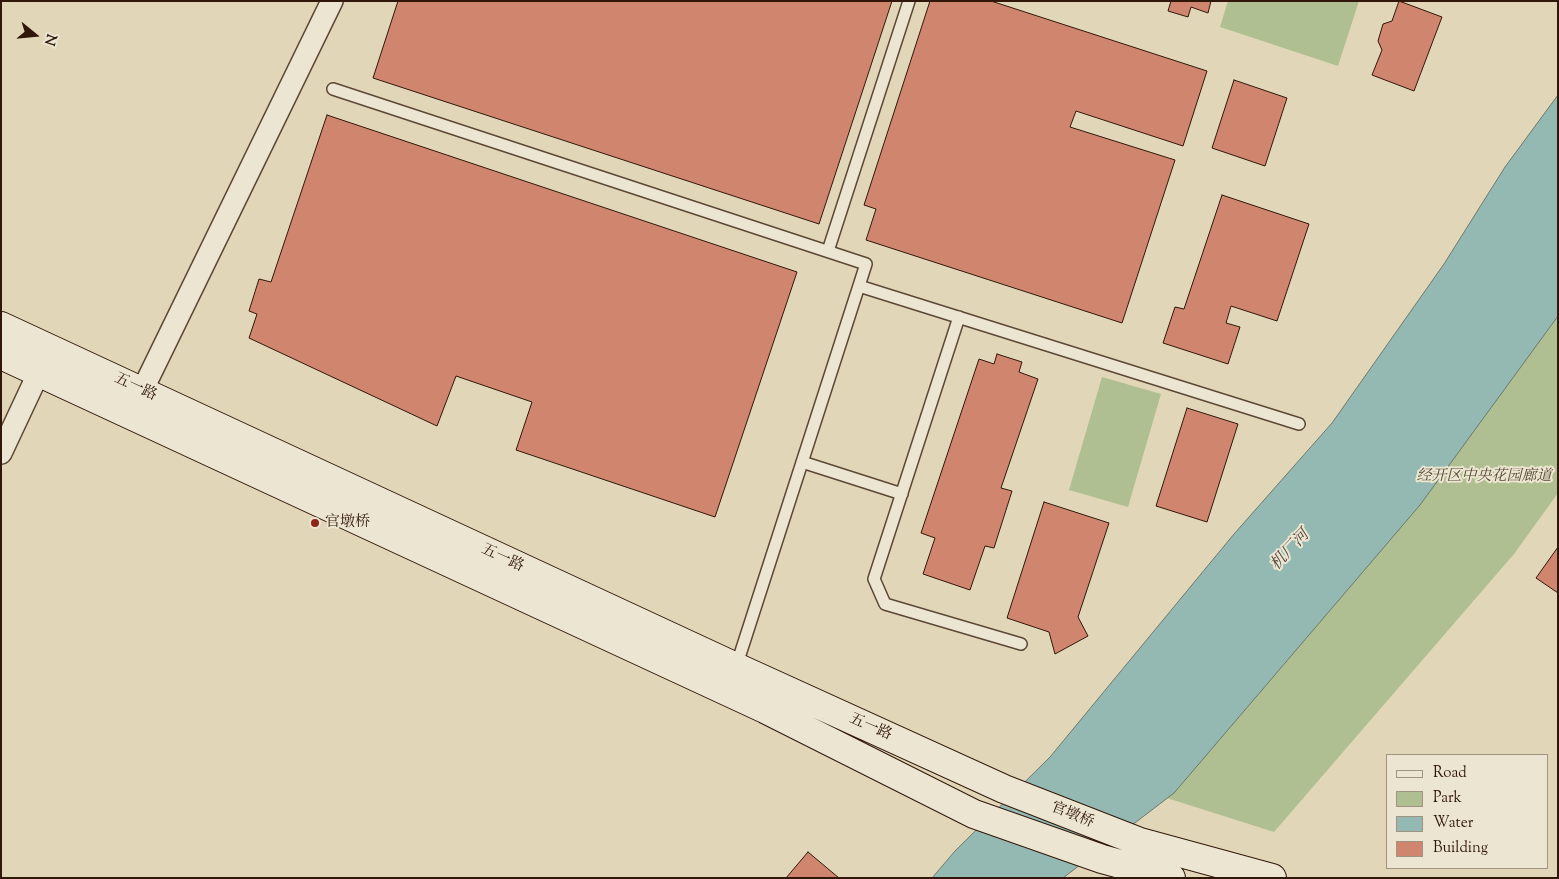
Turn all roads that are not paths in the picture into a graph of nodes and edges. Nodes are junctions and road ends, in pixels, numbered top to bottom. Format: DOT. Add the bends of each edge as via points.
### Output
graph roads {
  1 [pos="332,1"];
  2 [pos="909,1"];
  3 [pos="333,89"];
  4 [pos="828,251"];
  5 [pos="859,286"];
  6 [pos="959,317"];
  7 [pos="1,326"];
  8 [pos="1,355"];
  9 [pos="39,372"];
  10 [pos="142,391"];
  11 [pos="1299,424"];
  12 [pos="1,453"];
  13 [pos="802,462"];
  14 [pos="902,494"];
  15 [pos="1021,644"];
  16 [pos="732,680"];
  17 [pos="1004,789"];
  18 [pos="974,814"];
  19 [pos="1171,878"];
  20 [pos="1272,878"];
  1 -- 10 [label="street"];
  2 -- 4 [label="lane"];
  3 -- 4 [label="lane"];
  4 -- 5 [label="lane" via="866,264"];
  5 -- 6 [label="lane"];
  5 -- 13 [label="lane"];
  6 -- 11 [label="lane"];
  6 -- 14 [label="lane"];
  7 -- 10 [label="main road, 五一路"];
  8 -- 9 [label="main road, 五一路"];
  9 -- 12 [label="street"];
  9 -- 16 [label="main road, 五一路"];
  10 -- 16 [label="main road, 五一路"];
  13 -- 14 [label="lane"];
  13 -- 16 [label="lane"];
  14 -- 15 [label="lane" via="874,579 885,604"];
  16 -- 17 [label="main road, 五一路"];
  16 -- 18 [label="main road, 五一路"];
  17 -- 20 [label="main road, 官墩桥" via="1140,842"];
  18 -- 19 [label="main road, 官墩桥" via="1102,859"];
}
